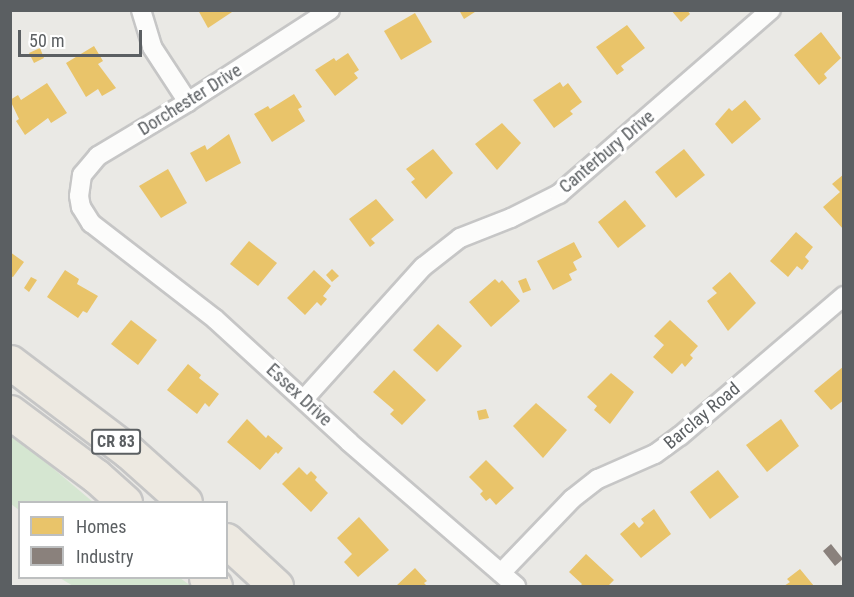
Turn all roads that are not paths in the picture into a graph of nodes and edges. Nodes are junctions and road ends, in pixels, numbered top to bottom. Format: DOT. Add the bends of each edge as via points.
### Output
graph roads {
  1 [pos="141,10"];
  2 [pos="330,10"];
  3 [pos="771,10"];
  4 [pos="188,102"];
  5 [pos="81,207"];
  6 [pos="843,296"];
  7 [pos="10,362"];
  8 [pos="304,399"];
  9 [pos="10,412"];
  10 [pos="123,501"];
  11 [pos="184,501"];
  12 [pos="228,542"];
  13 [pos="501,573"];
  14 [pos="276,586"];
  15 [pos="516,586"];
  1 -- 4 [label="street" via="152,47"];
  2 -- 4 [label="street, Dorchester Drive"];
  3 -- 8 [label="street, Canterbury Drive" via="559,194 460,238 423,267"];
  4 -- 5 [label="street, Dorchester Drive" via="87,166 80,185"];
  5 -- 8 [label="street, Essex Drive" via="91,223 215,319"];
  6 -- 13 [label="street, Barclay Road" via="680,436 655,454 598,479 572,499"];
  7 -- 11 [label="highway, CR 83" via="129,452"];
  8 -- 13 [label="street, Essex Drive" via="418,504"];
  9 -- 10 [label="highway, CR 83"];
  12 -- 14 [label="highway"];
  13 -- 15 [label="street, Essex Drive"];
}
